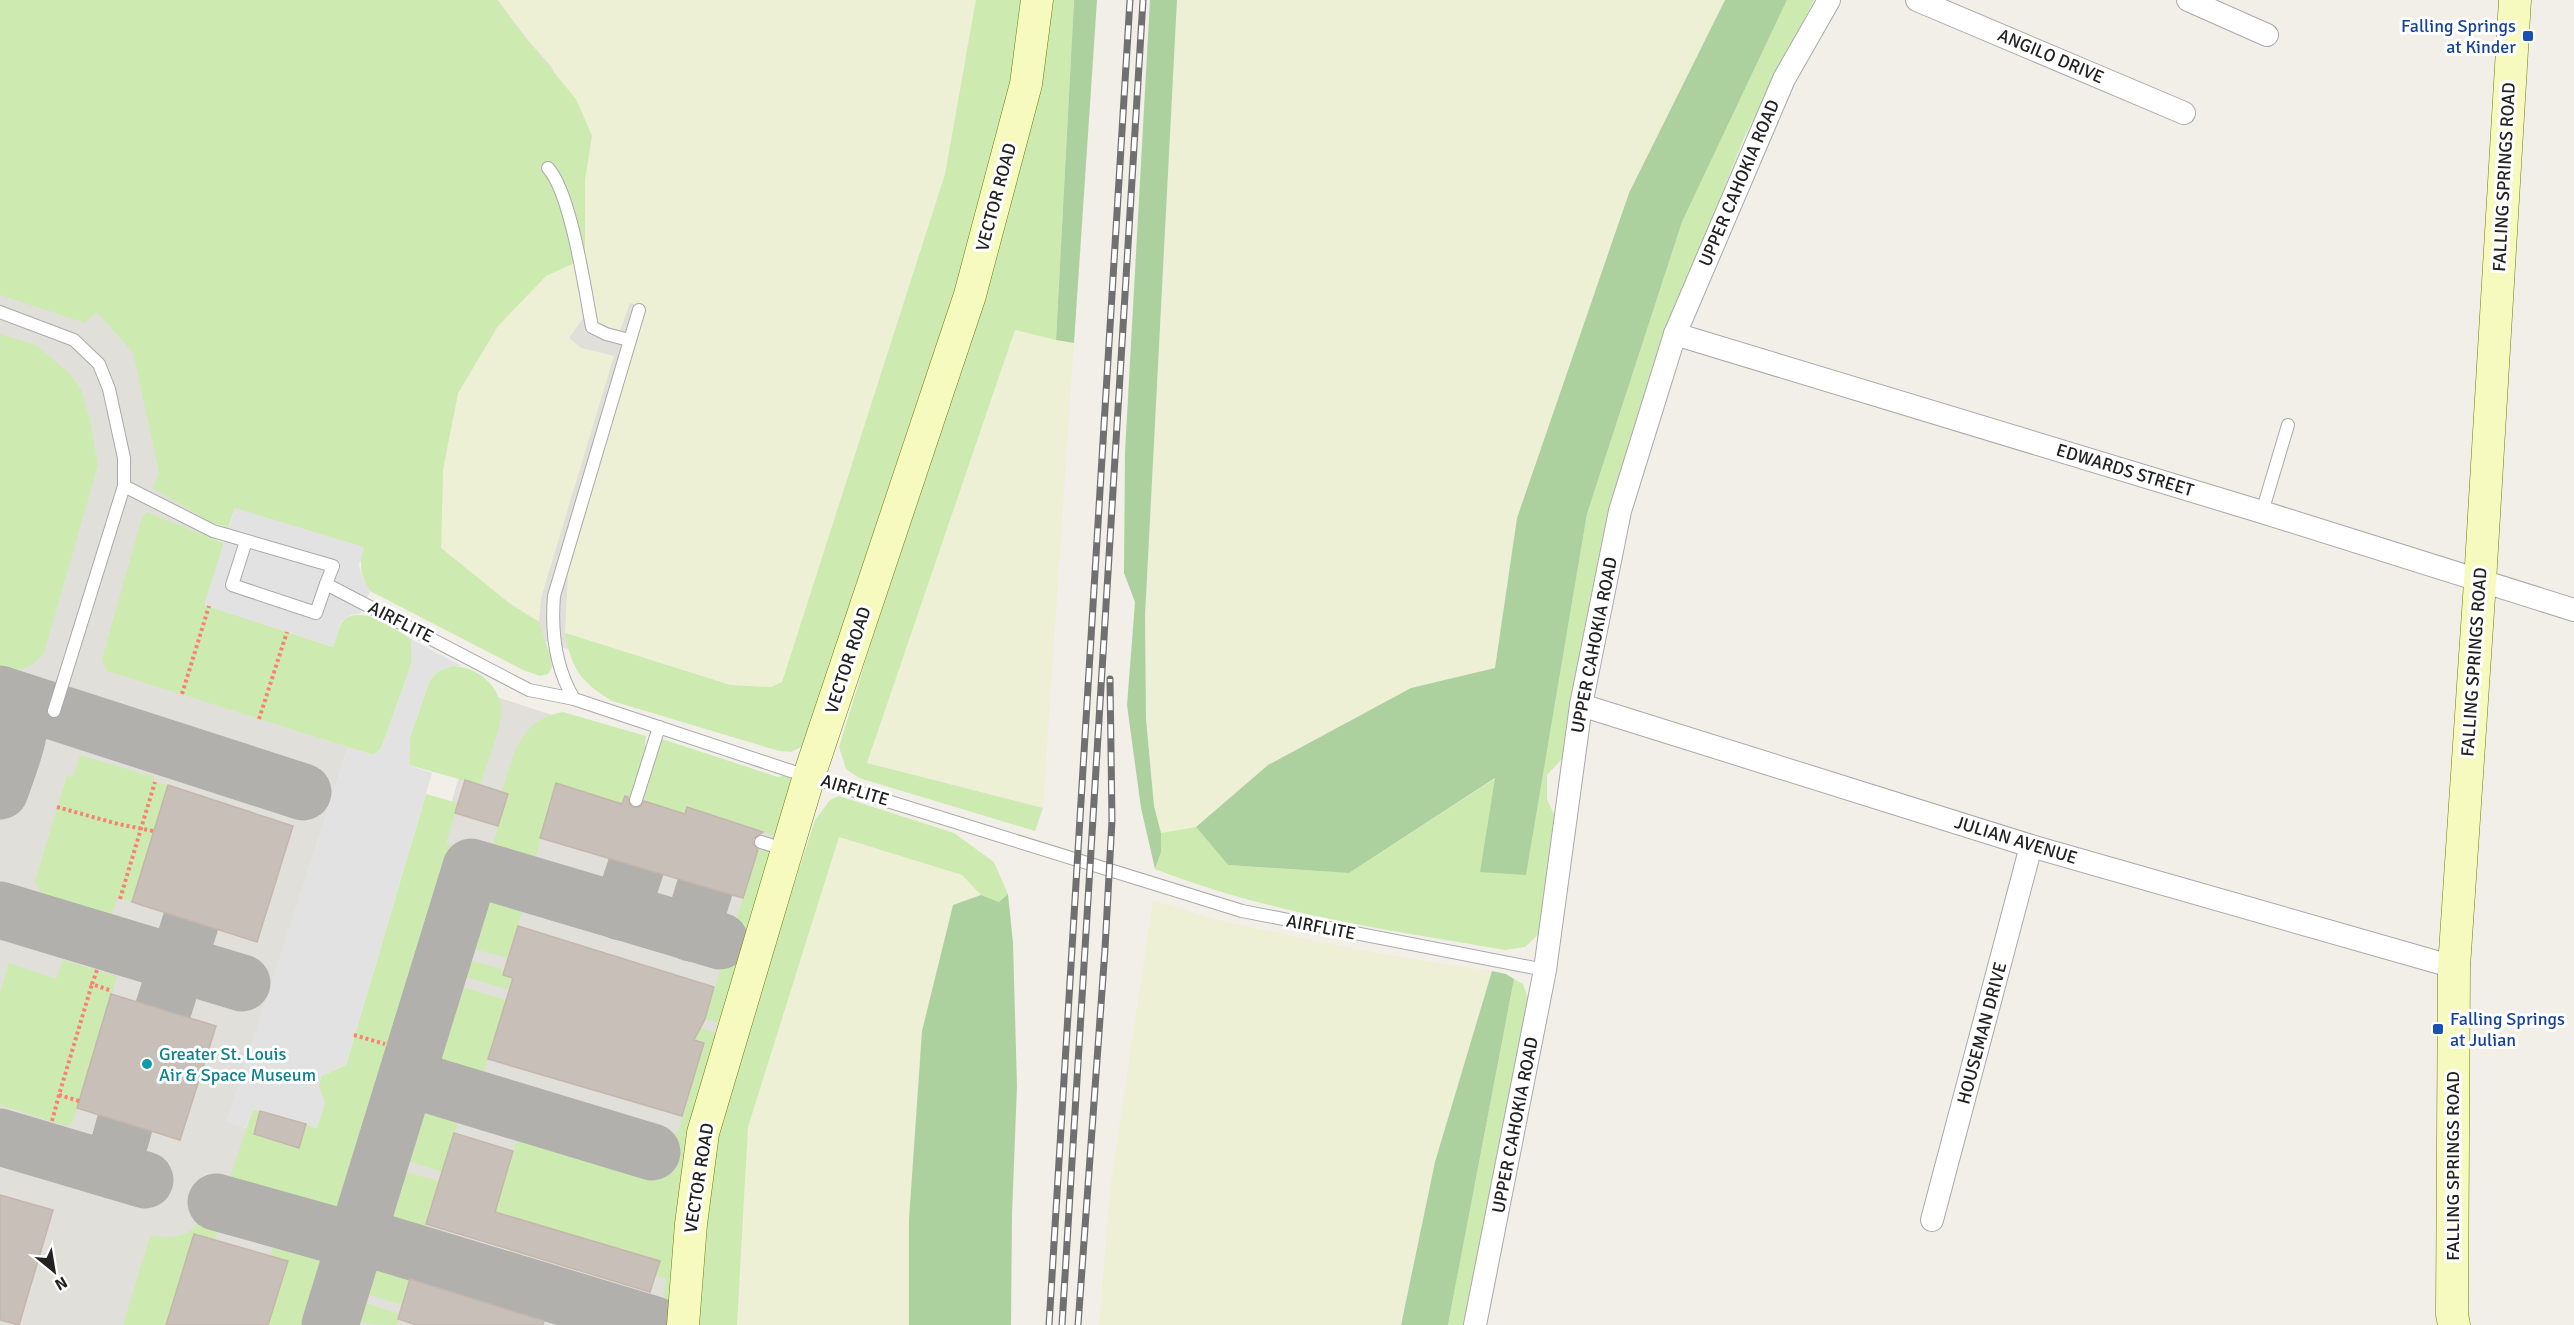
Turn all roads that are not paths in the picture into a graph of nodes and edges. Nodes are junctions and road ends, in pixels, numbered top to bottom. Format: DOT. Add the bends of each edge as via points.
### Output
graph roads {
  1 [pos="1037,0"];
  2 [pos="1829,0"];
  3 [pos="1917,0"];
  4 [pos="2187,0"];
  5 [pos="2515,0"];
  6 [pos="2267,35"];
  7 [pos="2184,113"];
  8 [pos="548,168"];
  9 [pos="639,310"];
  10 [pos="0,312"];
  11 [pos="1675,334"];
  12 [pos="629,340"];
  13 [pos="2288,425"];
  14 [pos="124,486"];
  15 [pos="2262,512"];
  16 [pos="246,541"];
  17 [pos="2480,582"];
  18 [pos="326,584"];
  19 [pos="2574,610"];
  20 [pos="574,699"];
  21 [pos="1581,705"];
  22 [pos="54,711"];
  23 [pos="659,727"];
  24 [pos="809,776"];
  25 [pos="636,800"];
  26 [pos="2031,846"];
  27 [pos="2454,967"];
  28 [pos="1545,970"];
  29 [pos="1932,1220"];
  30 [pos="683,1325"];
  31 [pos="1475,1325"];
  32 [pos="2454,1325"];
  1 -- 24 [label="street, VECTOR ROAD" via="1026,84 970,295"];
  2 -- 11 [label="street, UPPER CAHOKIA ROAD" via="1784,80"];
  3 -- 7 [label="street, ANGILO DRIVE"];
  4 -- 6 [label="street"];
  5 -- 17 [label="street, FALLING SPRINGS ROAD"];
  8 -- 12 [label="lane" via="557,178 567,209 592,327"];
  9 -- 12 [label="lane"];
  10 -- 14 [label="lane" via="74,340 99,364 109,389 124,458"];
  11 -- 15 [label="street, EDWARDS STREET"];
  11 -- 21 [label="street, UPPER CAHOKIA ROAD" via="1620,511"];
  12 -- 20 [label="lane" via="554,596 551,628 562,672"];
  13 -- 15 [label="lane"];
  14 -- 16 [label="lane" via="213,531"];
  14 -- 22 [label="lane"];
  15 -- 17 [label="street, EDWARDS STREET"];
  16 -- 18 [label="lane" via="333,566"];
  16 -- 18 [label="lane" via="232,585 316,613"];
  17 -- 19 [label="street, EDWARDS STREET"];
  17 -- 27 [label="street, FALLING SPRINGS ROAD"];
  18 -- 20 [label="lane, AIRFLITE" via="530,690"];
  20 -- 23 [label="lane, AIRFLITE"];
  21 -- 26 [label="street, JULIAN AVENUE"];
  21 -- 28 [label="street, UPPER CAHOKIA ROAD"];
  23 -- 24 [label="lane, AIRFLITE"];
  23 -- 25 [label="lane"];
  24 -- 28 [label="lane, AIRFLITE" via="1242,912"];
  24 -- 30 [label="street, VECTOR ROAD" via="774,846 703,1133"];
  26 -- 27 [label="street, JULIAN AVENUE"];
  26 -- 29 [label="street, HOUSEMAN DRIVE"];
  27 -- 32 [label="street, FALLING SPRINGS ROAD"];
  28 -- 31 [label="street, UPPER CAHOKIA ROAD"];
}
